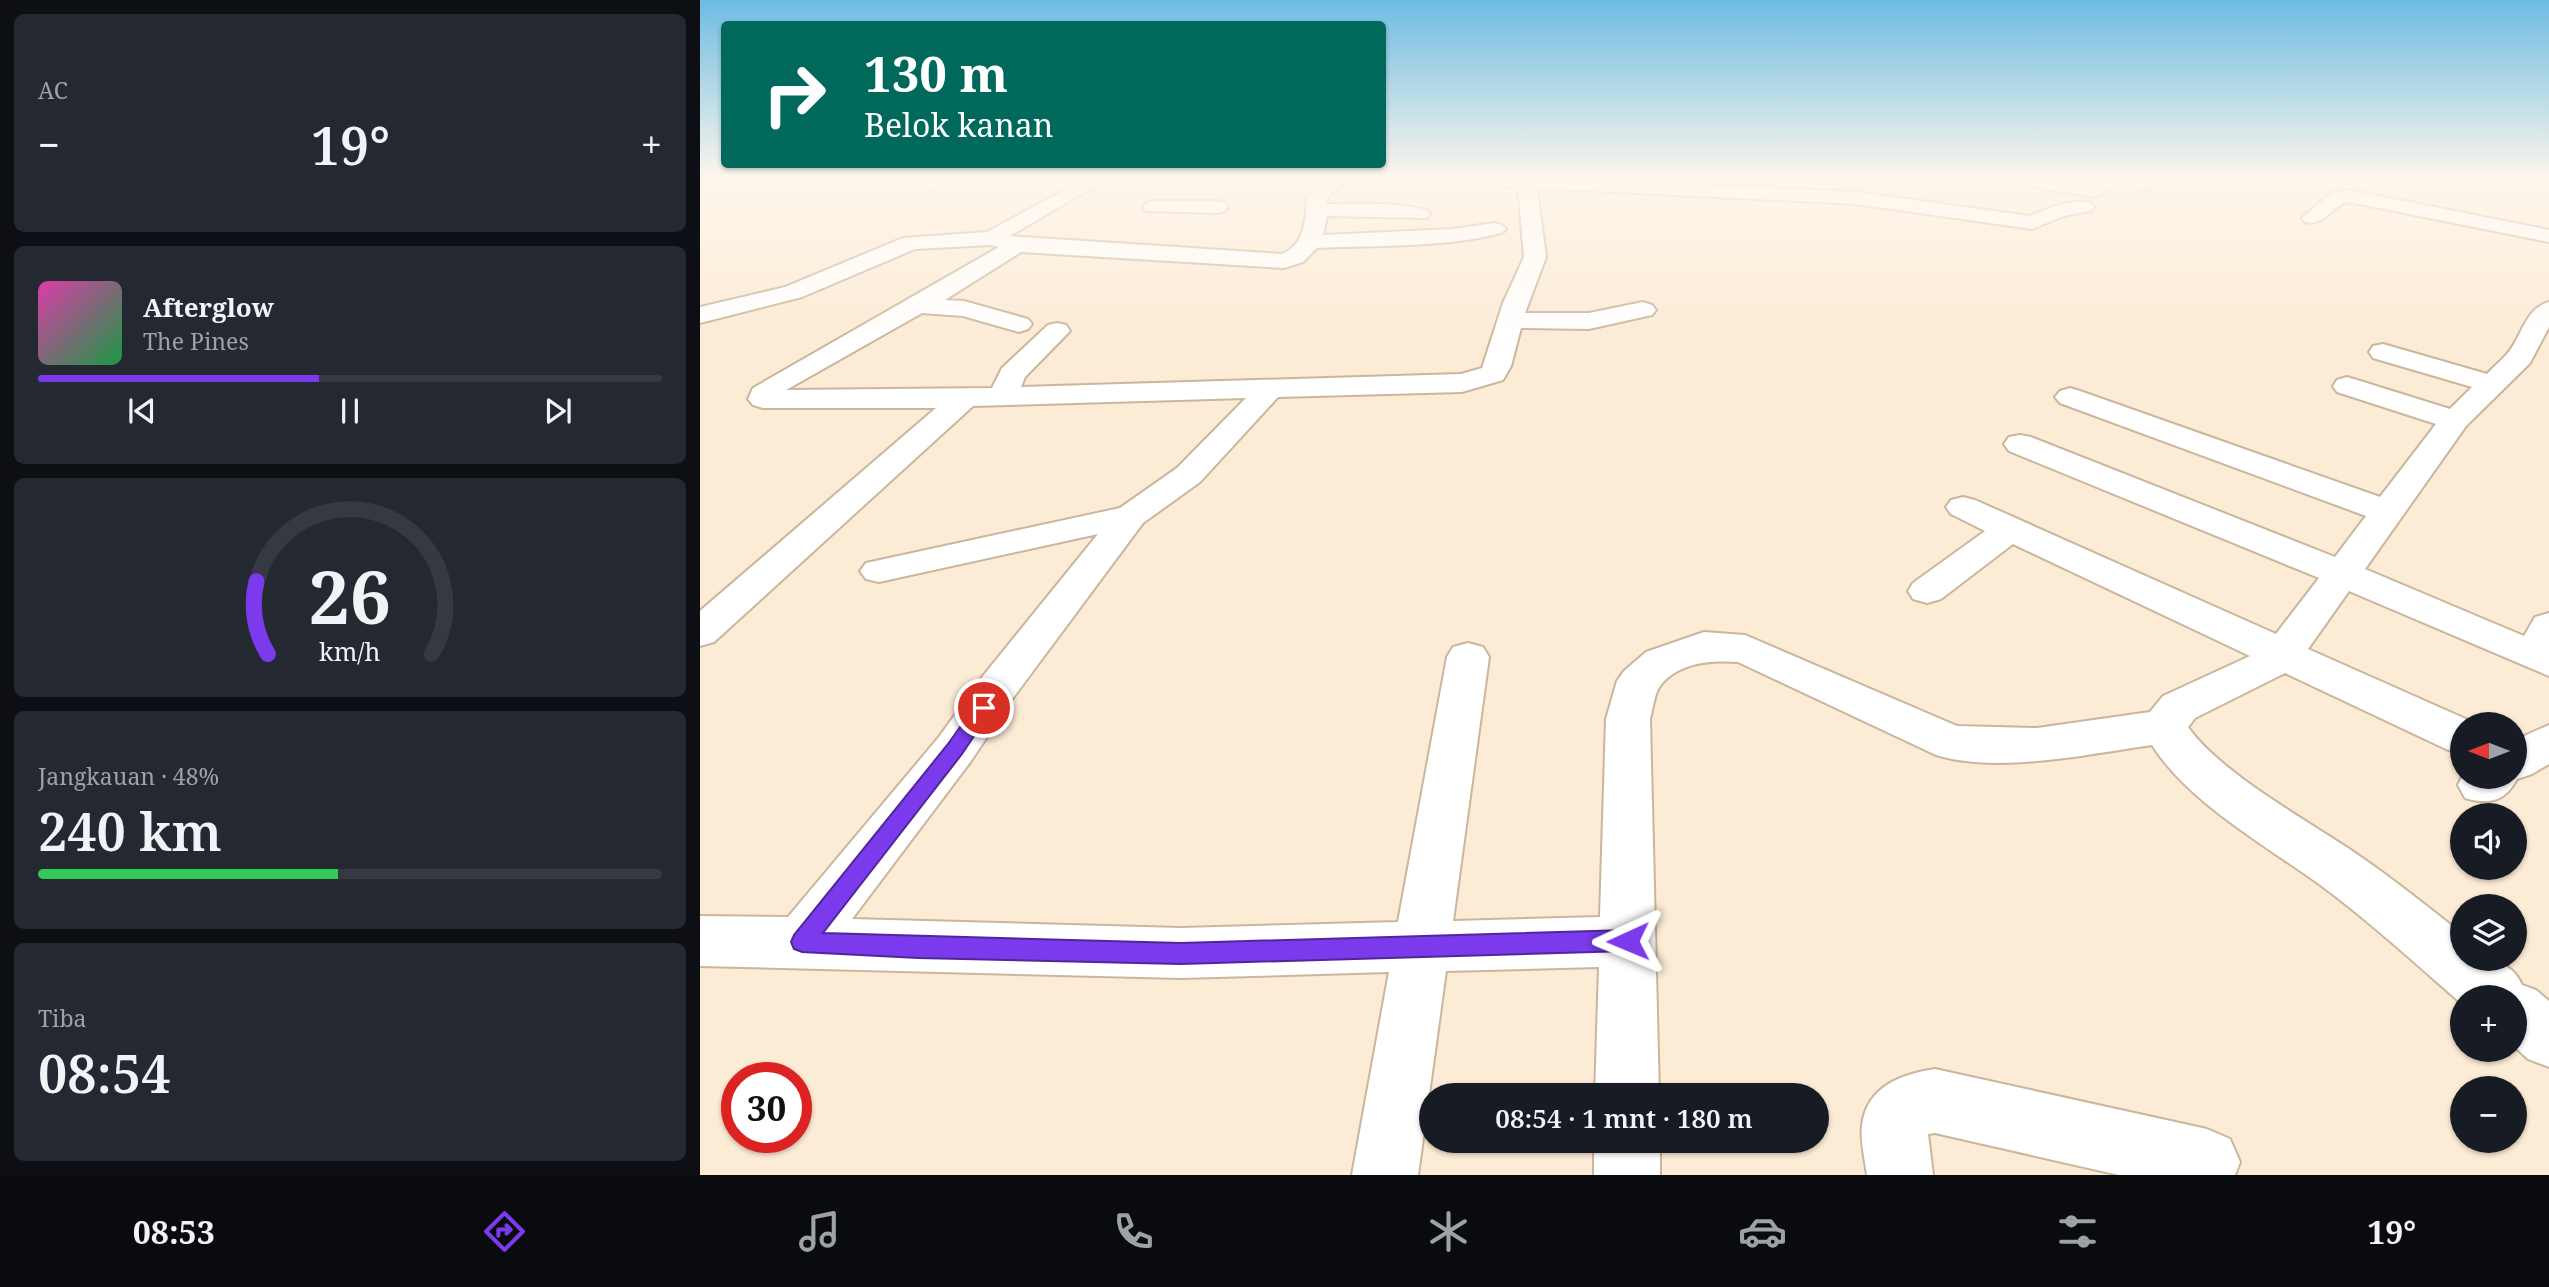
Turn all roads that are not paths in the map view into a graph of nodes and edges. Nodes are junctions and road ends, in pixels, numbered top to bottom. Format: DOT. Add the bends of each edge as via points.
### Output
graph roads {
  1 [pos="1017,234"];
  2 [pos="1162,234"];
  3 [pos="1313,234"];
  4 [pos="1520,234"];
  5 [pos="1520,234"];
  6 [pos="2516,234"];
  7 [pos="1237,236"];
  8 [pos="2534,239"];
  9 [pos="1005,242"];
  10 [pos="1311,242"];
  11 [pos="1510,248"];
  12 [pos="1144,253"];
  13 [pos="1245,260"];
  14 [pos="1304,274"];
  15 [pos="918,304"];
  16 [pos="1643,310"];
  17 [pos="2549,310"];
  18 [pos="700,315"];
  19 [pos="1510,320"];
  20 [pos="1019,324"];
  21 [pos="1057,331"];
  22 [pos="2383,352"];
  23 [pos="2491,384"];
  24 [pos="2347,386"];
  25 [pos="1269,390"];
  26 [pos="2070,397"];
  27 [pos="964,398"];
  28 [pos="1003,398"];
  29 [pos="2455,420"];
  30 [pos="2020,444"];
  31 [pos="1963,508"];
  32 [pos="2388,512"];
  33 [pos="1131,516"];
  34 [pos="2010,529"];
  35 [pos="879,571"];
  36 [pos="2343,574"];
  37 [pos="1927,591"];
  38 [pos="700,633"];
  39 [pos="2545,648"];
  40 [pos="2283,654"];
  41 [pos="1468,657"];
  42 [pos="2164,727"];
  43 [pos="2450,731"];
  44 [pos="1628,941"];
  45 [pos="700,942"];
  46 [pos="802,942"];
  47 [pos="1420,945"];
  48 [pos="2483,985"];
  49 [pos="2527,1020"];
  50 [pos="2549,1038"];
  51 [pos="1627,1083"];
  52 [pos="1627,1153"];
  53 [pos="2207,1162"];
  54 [pos="1385,1175"];
  55 [pos="1627,1175"];
  56 [pos="1900,1175"];
  1 -- 9 [label="street"];
  2 -- 12 [label="street"];
  3 -- 10 [label="street"];
  4 -- 11 [label="street"];
  5 -- 11 [label="street"];
  6 -- 8 [label="street"];
  7 -- 13 [label="street" via="1232,249"];
  9 -- 12 [label="street"];
  9 -- 15 [label="street"];
  9 -- 18 [label="street" via="911,243 793,292"];
  10 -- 11 [label="street" via="1452,235"];
  10 -- 13 [label="street" via="1291,259"];
  11 -- 19 [label="street" via="1521,287"];
  12 -- 13 [label="street"];
  13 -- 14 [label="street" via="1248,272"];
  15 -- 20 [label="street" via="964,309"];
  15 -- 27 [label="street" via="776,384 763,394 764,399"];
  16 -- 19 [label="street" via="1577,321"];
  17 -- 23 [label="street" via="2520,357"];
  19 -- 25 [label="street" via="1493,374 1479,380"];
  21 -- 28 [label="street" via="1012,373"];
  22 -- 23 [label="street"];
  23 -- 29 [label="street"];
  24 -- 29 [label="street"];
  25 -- 28 [label="street"];
  25 -- 33 [label="street" via="1187,478"];
  26 -- 32 [label="street"];
  27 -- 28 [label="street"];
  27 -- 38 [label="street"];
  29 -- 32 [label="street"];
  30 -- 36 [label="street"];
  31 -- 34 [label="street"];
  32 -- 36 [label="street"];
  33 -- 35 [label="street"];
  33 -- 46 [label="street"];
  34 -- 37 [label="street"];
  34 -- 40 [label="street"];
  36 -- 39 [label="street"];
  36 -- 40 [label="street"];
  40 -- 42 [label="street" via="2179,707"];
  40 -- 43 [label="street"];
  41 -- 47 [label="street"];
  42 -- 44 [label="street" via="2037,745 1952,743 1745,649 1704,646 1661,662 1639,681 1628,719"];
  42 -- 48 [label="street" via="2169,739 2211,778 2357,883"];
  44 -- 47 [label="street"];
  44 -- 51 [label="street"];
  45 -- 46 [label="street"];
  46 -- 47 [label="street" via="1181,953"];
  47 -- 54 [label="street"];
  49 -- 50 [label="street"];
  52 -- 55 [label="street"];
  53 -- 56 [label="street" via="1935,1101 1910,1105 1894,1125"];
}
